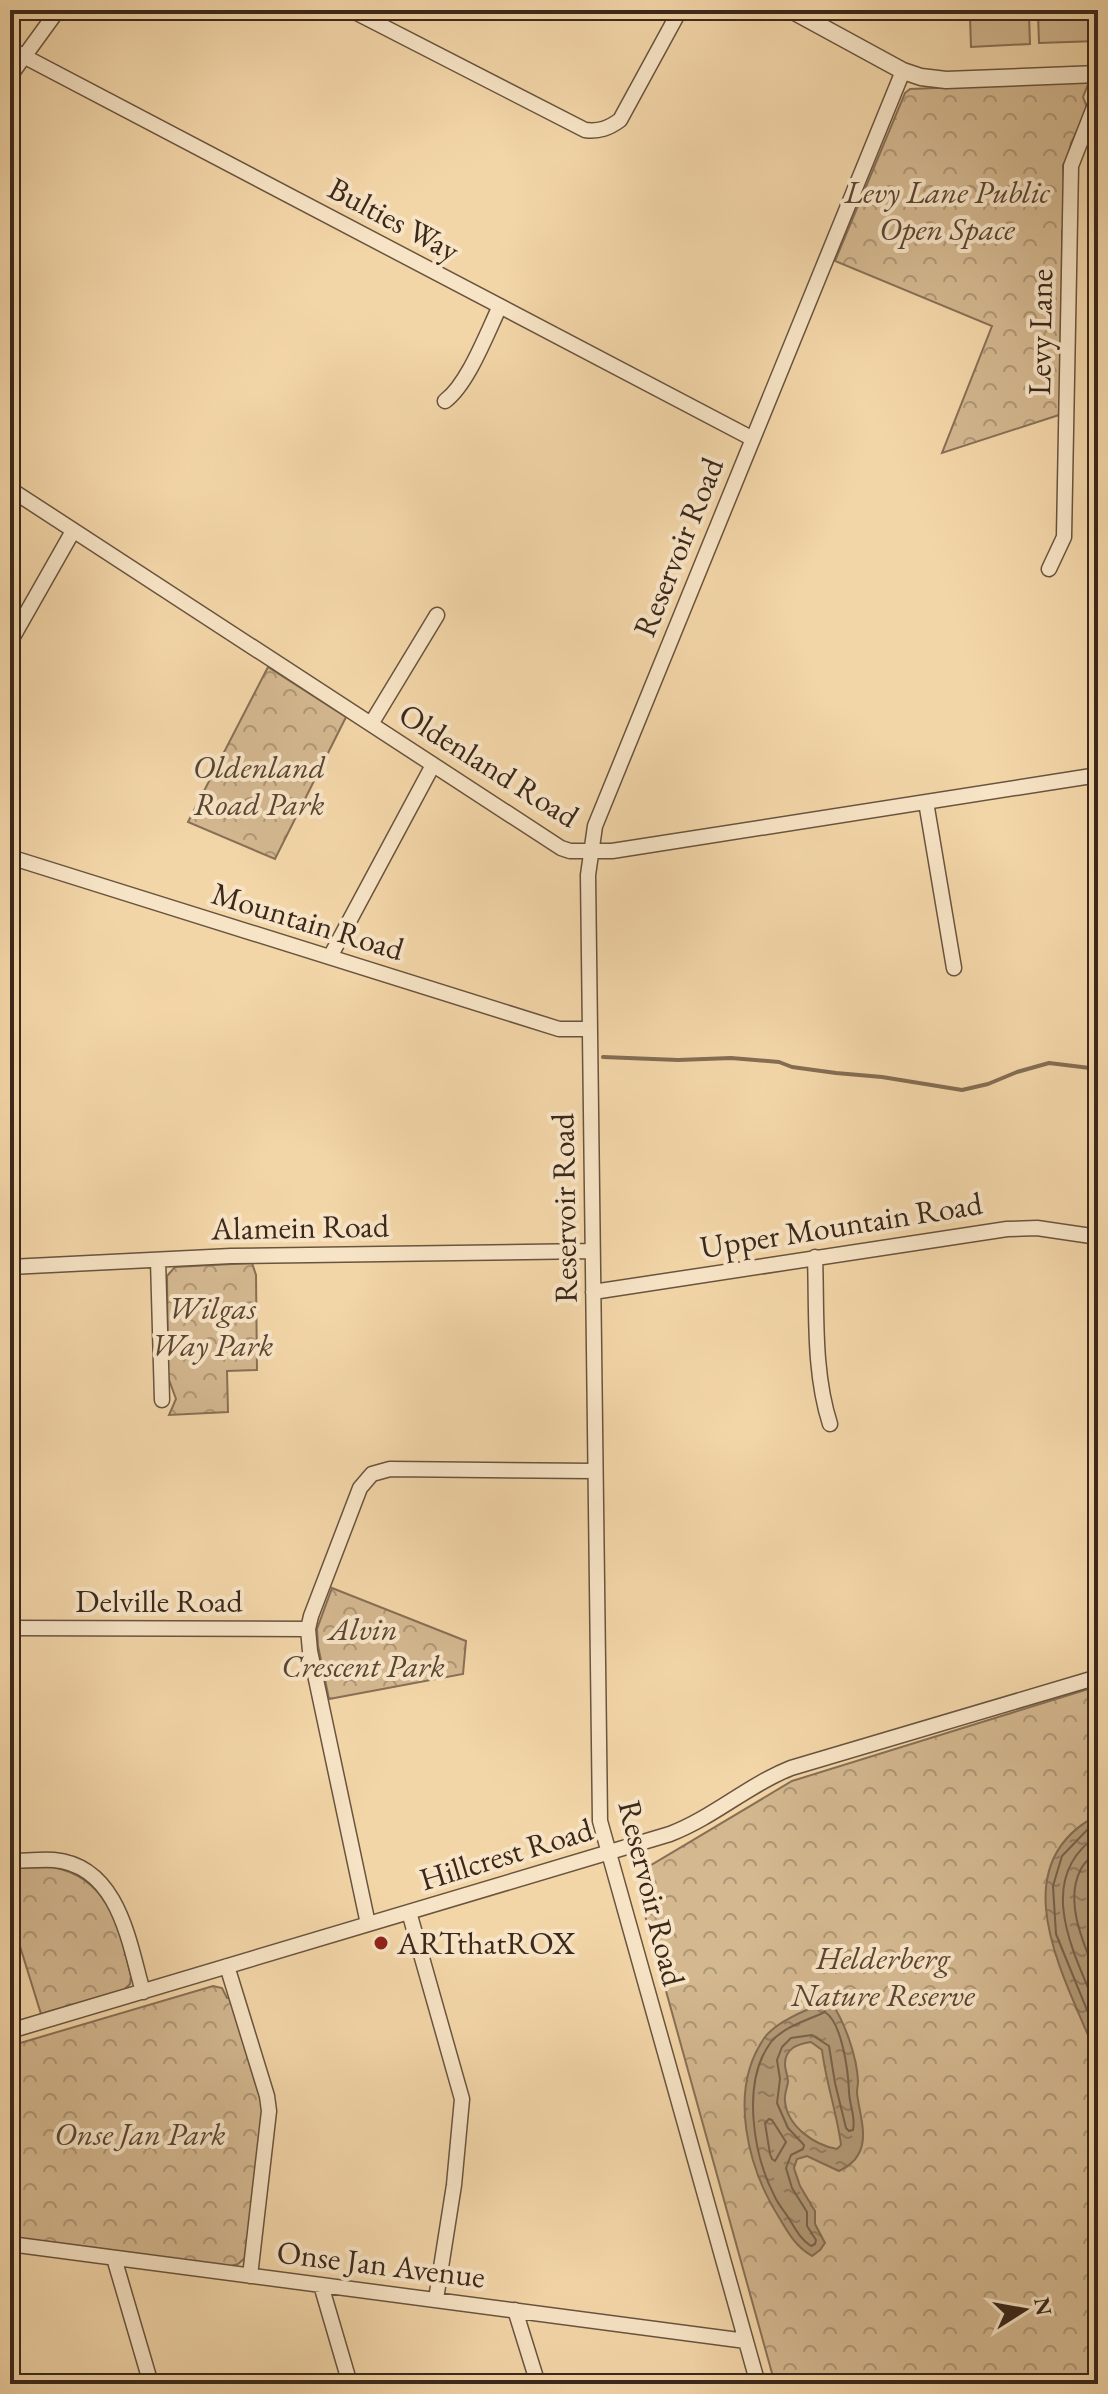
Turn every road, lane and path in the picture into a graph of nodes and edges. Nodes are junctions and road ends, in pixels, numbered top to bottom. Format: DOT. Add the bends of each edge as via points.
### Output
graph roads {
  1 [pos="58,10"];
  2 [pos="351,10"];
  3 [pos="680,10"];
  4 [pos="791,10"];
  5 [pos="10,49"];
  6 [pos="24,56"];
  7 [pos="903,71"];
  8 [pos="1098,74"];
  9 [pos="10,76"];
  10 [pos="1098,97"];
  11 [pos="500,306"];
  12 [pos="445,401"];
  13 [pos="753,439"];
  14 [pos="10,489"];
  15 [pos="73,531"];
  16 [pos="1049,569"];
  17 [pos="437,615"];
  18 [pos="10,642"];
  19 [pos="371,724"];
  20 [pos="433,765"];
  21 [pos="1098,775"];
  22 [pos="926,802"];
  23 [pos="591,851"];
  24 [pos="10,857"];
  25 [pos="330,957"];
  26 [pos="954,968"];
  27 [pos="589,1029"];
  28 [pos="1098,1237"];
  29 [pos="592,1251"];
  30 [pos="815,1257"];
  31 [pos="158,1260"];
  32 [pos="10,1267"];
  33 [pos="593,1292"];
  34 [pos="162,1400"];
  35 [pos="830,1424"];
  36 [pos="594,1471"];
  37 [pos="10,1628"];
  38 [pos="308,1629"];
  39 [pos="1098,1677"];
  40 [pos="608,1852"];
  41 [pos="10,1861"];
  42 [pos="409,1912"];
  43 [pos="368,1924"];
  44 [pos="227,1966"];
  45 [pos="143,1992"];
  46 [pos="10,2031"];
  47 [pos="10,2244"];
  48 [pos="114,2258"];
  49 [pos="250,2276"];
  50 [pos="321,2285"];
  51 [pos="436,2299"];
  52 [pos="515,2310"];
  53 [pos="746,2341"];
  54 [pos="151,2384"];
  55 [pos="350,2384"];
  56 [pos="538,2384"];
  57 [pos="758,2384"];
  1 -- 6 [label="street"];
  2 -- 3 [label="street" via="593,131 620,120"];
  4 -- 7 [label="street"];
  5 -- 6 [label="street, Bulties Way"];
  6 -- 9 [label="street"];
  6 -- 11 [label="street, Bulties Way"];
  7 -- 8 [label="street" via="946,80"];
  7 -- 13 [label="street, Reservoir Road"];
  10 -- 16 [label="street, Levy Lane" via="1071,166 1064,537"];
  11 -- 12 [label="street" via="462,382"];
  11 -- 13 [label="street, Bulties Way"];
  13 -- 23 [label="street, Reservoir Road" via="595,826"];
  14 -- 15 [label="street, Oldenland Road"];
  15 -- 18 [label="street"];
  15 -- 19 [label="street, Oldenland Road"];
  17 -- 19 [label="street"];
  19 -- 20 [label="street, Oldenland Road"];
  20 -- 23 [label="street, Oldenland Road" via="561,848"];
  20 -- 25 [label="street"];
  21 -- 22 [label="street, Oldenland Road"];
  22 -- 23 [label="street, Oldenland Road"];
  22 -- 26 [label="street"];
  23 -- 27 [label="street, Reservoir Road"];
  24 -- 25 [label="street, Mountain Road"];
  25 -- 27 [label="street, Mountain Road" via="559,1029"];
  27 -- 29 [label="street, Reservoir Road"];
  28 -- 30 [label="street, Upper Mountain Road" via="1022,1227"];
  29 -- 31 [label="street, Alamein Road"];
  29 -- 33 [label="street, Reservoir Road"];
  30 -- 33 [label="street, Upper Mountain Road"];
  30 -- 35 [label="street" via="819,1372"];
  31 -- 32 [label="street, Alamein Road"];
  31 -- 34 [label="street"];
  33 -- 36 [label="street, Reservoir Road"];
  36 -- 38 [label="street" via="390,1469 372,1474 360,1488"];
  36 -- 40 [label="street, Reservoir Road" via="598,1797"];
  37 -- 38 [label="street, Delville Road"];
  38 -- 43 [label="street"];
  39 -- 40 [label="street, Hillcrest Road" via="791,1768 683,1829"];
  40 -- 42 [label="street, Hillcrest Road"];
  40 -- 53 [label="street, Reservoir Road"];
  41 -- 45 [label="street" via="56,1860 98,1881 118,1910"];
  42 -- 43 [label="street, Hillcrest Road"];
  42 -- 51 [label="street" via="462,2099"];
  43 -- 44 [label="street, Hillcrest Road"];
  44 -- 45 [label="street, Hillcrest Road"];
  44 -- 49 [label="street" via="269,2111"];
  45 -- 46 [label="street, Hillcrest Road"];
  47 -- 48 [label="street, Onse Jan Avenue"];
  48 -- 49 [label="street, Onse Jan Avenue"];
  48 -- 54 [label="street"];
  49 -- 50 [label="street, Onse Jan Avenue"];
  50 -- 51 [label="street, Onse Jan Avenue"];
  50 -- 55 [label="street"];
  51 -- 52 [label="street, Onse Jan Avenue"];
  52 -- 53 [label="street, Onse Jan Avenue"];
  52 -- 56 [label="street"];
  53 -- 57 [label="street, Reservoir Road"];
}
